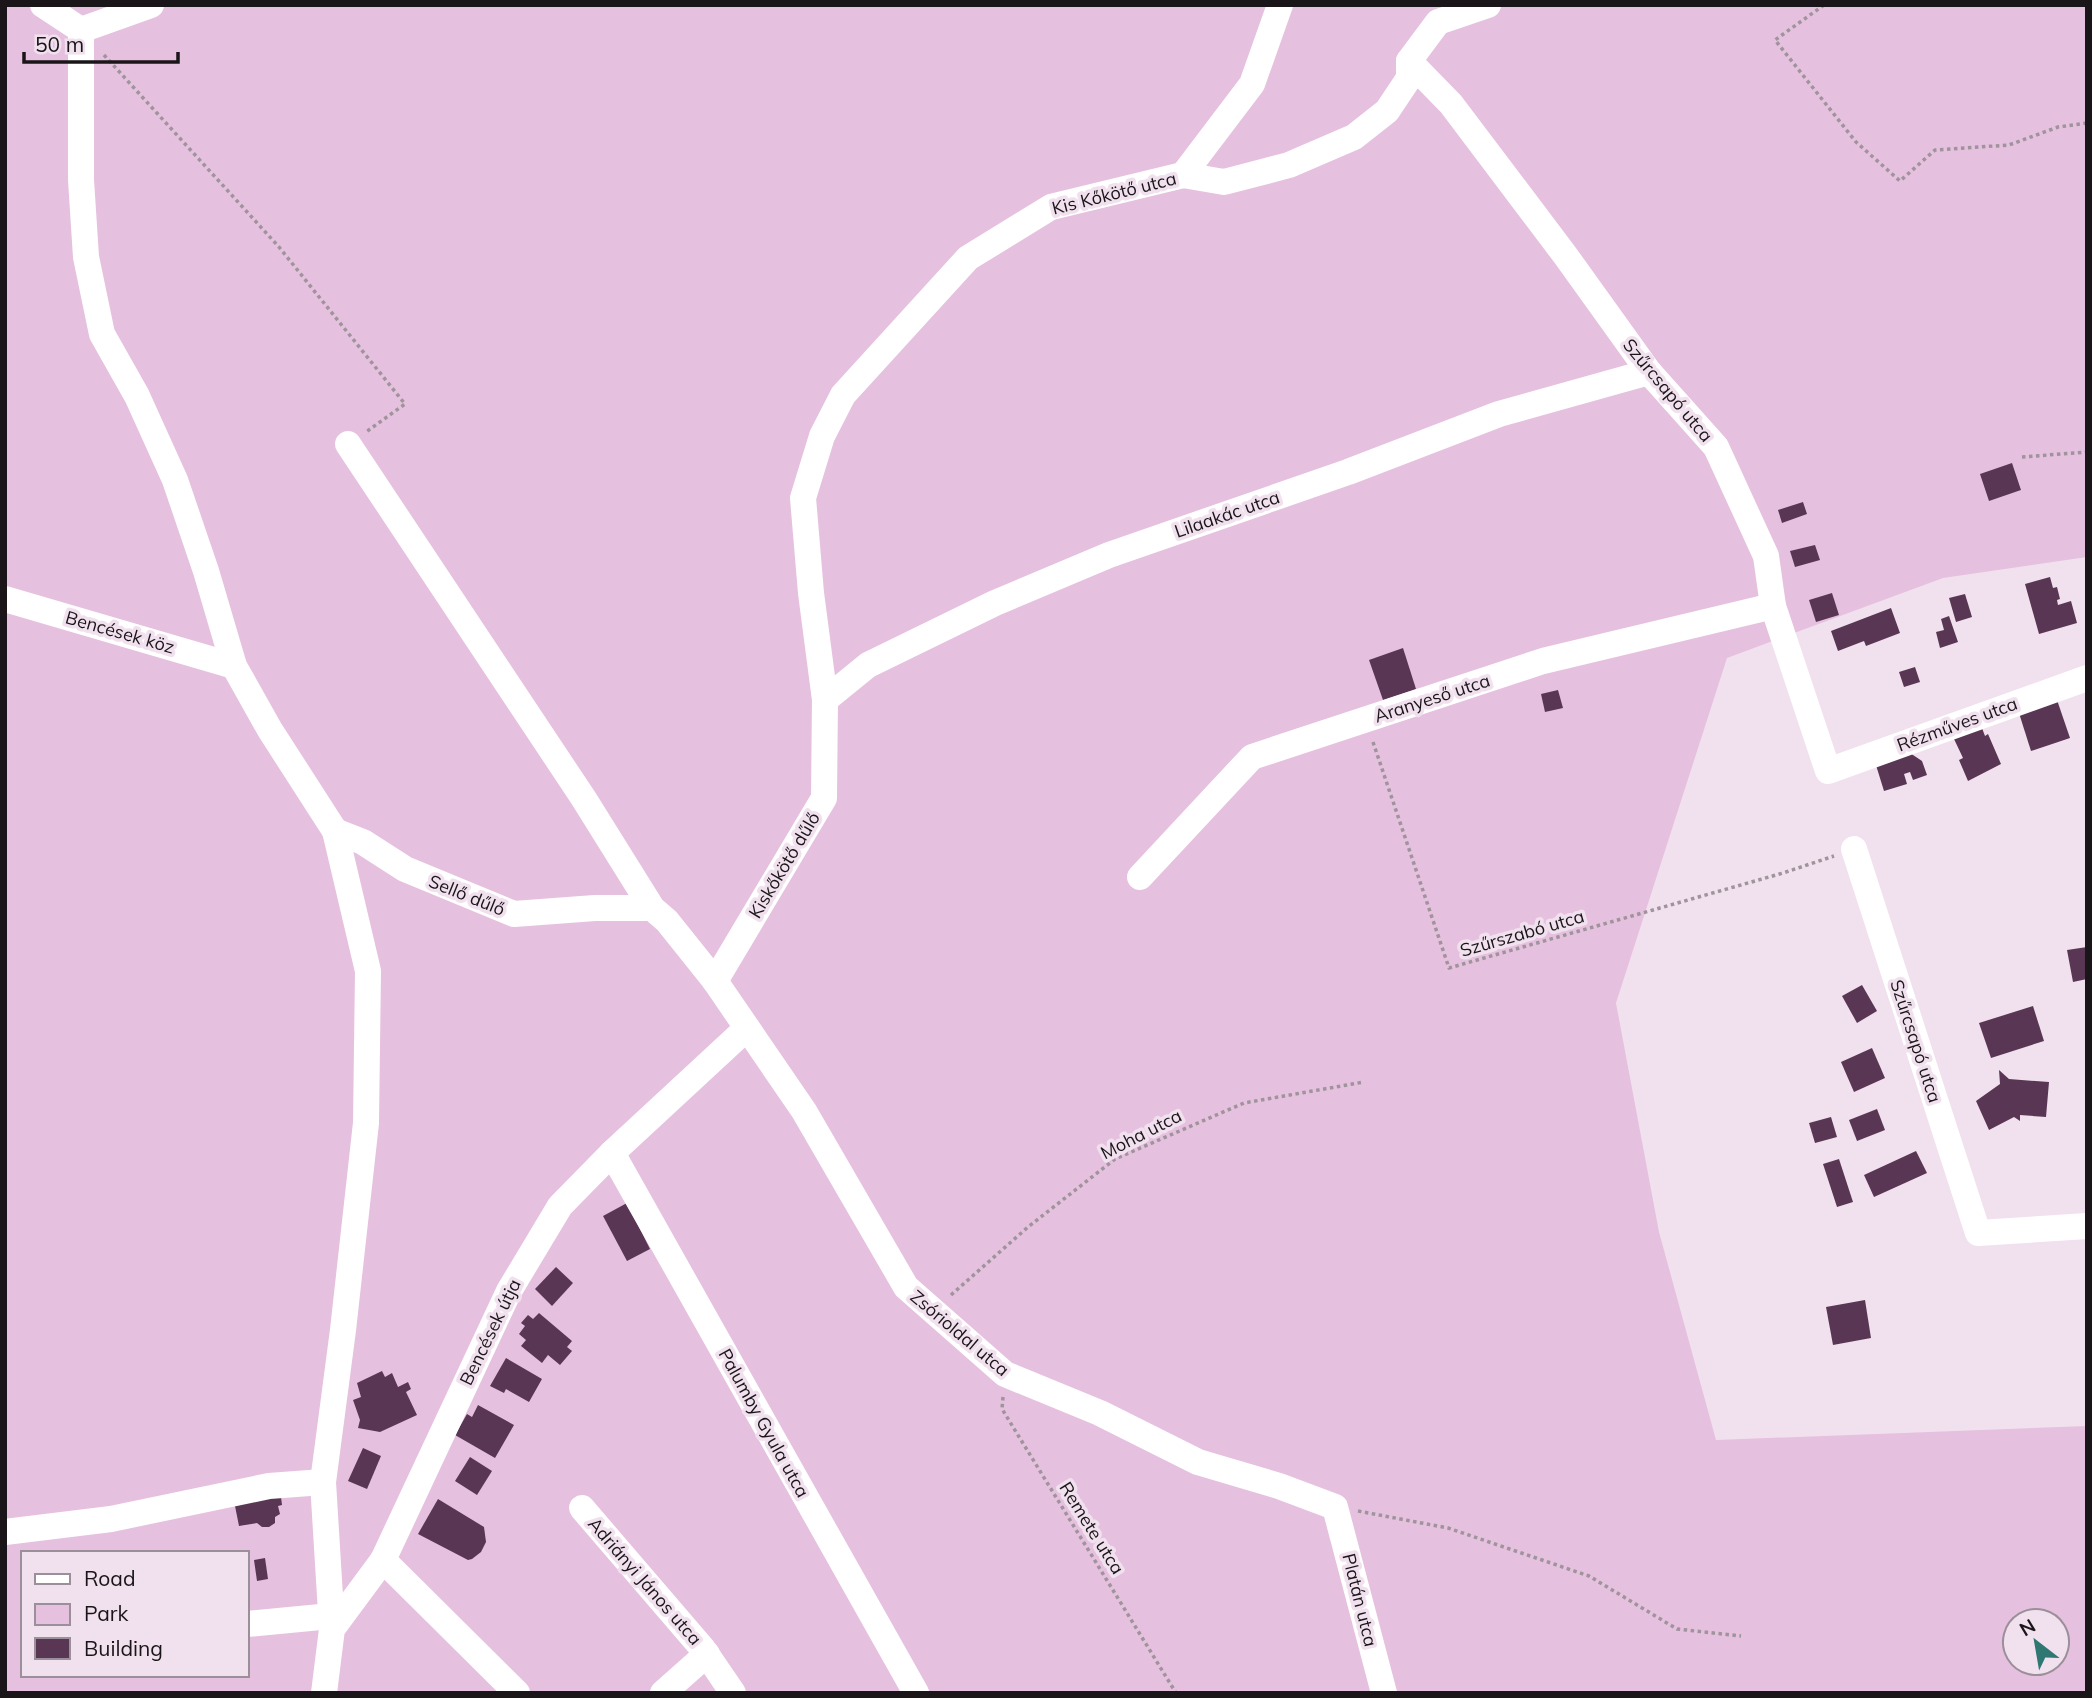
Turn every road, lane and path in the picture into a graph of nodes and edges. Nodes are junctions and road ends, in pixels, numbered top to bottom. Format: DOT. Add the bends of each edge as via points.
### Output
graph roads {
  1 [pos="43,5"];
  2 [pos="151,5"];
  3 [pos="1280,5"];
  4 [pos="1488,5"];
  5 [pos="1824,5"];
  6 [pos="81,30"];
  7 [pos="1409,61"];
  8 [pos="2087,123"];
  9 [pos="1183,175"];
  10 [pos="1649,372"];
  11 [pos="348,444"];
  12 [pos="2087,452"];
  13 [pos="2022,457"];
  14 [pos="5,599"];
  15 [pos="1773,606"];
  16 [pos="234,666"];
  17 [pos="2087,678"];
  18 [pos="825,700"];
  19 [pos="1366,720"];
  20 [pos="1828,771"];
  21 [pos="334,831"];
  22 [pos="1854,849"];
  23 [pos="1140,877"];
  24 [pos="652,908"];
  25 [pos="715,981"];
  26 [pos="747,1028"];
  27 [pos="1364,1082"];
  28 [pos="612,1153"];
  29 [pos="2087,1226"];
  30 [pos="933,1310"];
  31 [pos="1004,1374"];
  32 [pos="323,1482"];
  33 [pos="1335,1507"];
  34 [pos="582,1508"];
  35 [pos="5,1532"];
  36 [pos="383,1560"];
  37 [pos="248,1623"];
  38 [pos="332,1623"];
  39 [pos="1741,1636"];
  40 [pos="707,1654"];
  41 [pos="324,1693"];
  42 [pos="517,1693"];
  43 [pos="663,1693"];
  44 [pos="733,1693"];
  45 [pos="916,1693"];
  46 [pos="1176,1693"];
  47 [pos="1384,1693"];
  1 -- 6 [label="street"];
  2 -- 6 [label="street"];
  3 -- 9 [label="street" via="1252,84"];
  4 -- 7 [label="street, Kis Kőkötő utca" via="1437,22"];
  5 -- 8 [label="path" via="1775,40 1856,142 1900,181 1935,150 2009,145 2058,127"];
  6 -- 11 [label="path" via="279,247 405,404"];
  6 -- 16 [label="street" via="86,257 102,334 137,396 175,480"];
  7 -- 9 [label="street, Kis Kőkötő utca" via="1409,78 1387,111 1354,137 1289,165 1224,182"];
  7 -- 10 [label="street, Szűrcsapó utca" via="1451,104"];
  9 -- 18 [label="street, Kis Kőkötő utca" via="1051,207 968,258 844,395 822,436 803,498"];
  10 -- 15 [label="street, Szűrcsapó utca" via="1716,447 1766,556"];
  10 -- 18 [label="street, Lilaakác utca" via="1499,414 1109,555 995,603 868,665"];
  11 -- 24 [label="street, Zsórioldal utca"];
  12 -- 13 [label="path"];
  14 -- 16 [label="street, Bencések köz"];
  15 -- 19 [label="street, Aranyeső utca" via="1543,661"];
  15 -- 20 [label="street, Szűrcsapó utca"];
  16 -- 21 [label="street"];
  17 -- 20 [label="street, Rézműves utca"];
  18 -- 25 [label="street, Kiskőkötő dűlő" via="824,798"];
  19 -- 22 [label="path, Szűrszabó utca" via="1449,968"];
  19 -- 23 [label="street, Aranyeső utca" via="1252,757"];
  21 -- 24 [label="street, Sellő dűlő" via="363,842 405,869 514,914"];
  21 -- 32 [label="street" via="368,971 366,1123"];
  22 -- 29 [label="street, Szűrcsapó utca" via="1978,1233"];
  24 -- 25 [label="street, Zsórioldal utca"];
  25 -- 26 [label="street, Zsórioldal utca"];
  26 -- 28 [label="street, Bencések útja"];
  26 -- 30 [label="street, Zsórioldal utca" via="804,1111 906,1287"];
  27 -- 30 [label="path, Moha utca" via="1244,1103 1115,1159"];
  28 -- 36 [label="street, Bencések útja" via="560,1206 509,1291"];
  28 -- 45 [label="street, Palumby Gyula utca"];
  30 -- 31 [label="street, Zsórioldal utca"];
  31 -- 33 [label="street, Zsórioldal utca" via="1100,1413 1198,1462"];
  31 -- 46 [label="path, Remete utca" via="1002,1409"];
  32 -- 35 [label="street" via="269,1486 111,1519"];
  32 -- 38 [label="street"];
  33 -- 39 [label="path" via="1448,1528 1589,1576 1677,1629"];
  33 -- 47 [label="street, Platán utca"];
  34 -- 40 [label="street, Adriányi János utca"];
  36 -- 38 [label="street, Bencések útja"];
  36 -- 42 [label="street"];
  37 -- 38 [label="street"];
  38 -- 41 [label="street, Bencések útja"];
  40 -- 43 [label="street, Adriányi János utca"];
  40 -- 44 [label="street, Adriányi János utca"];
}
